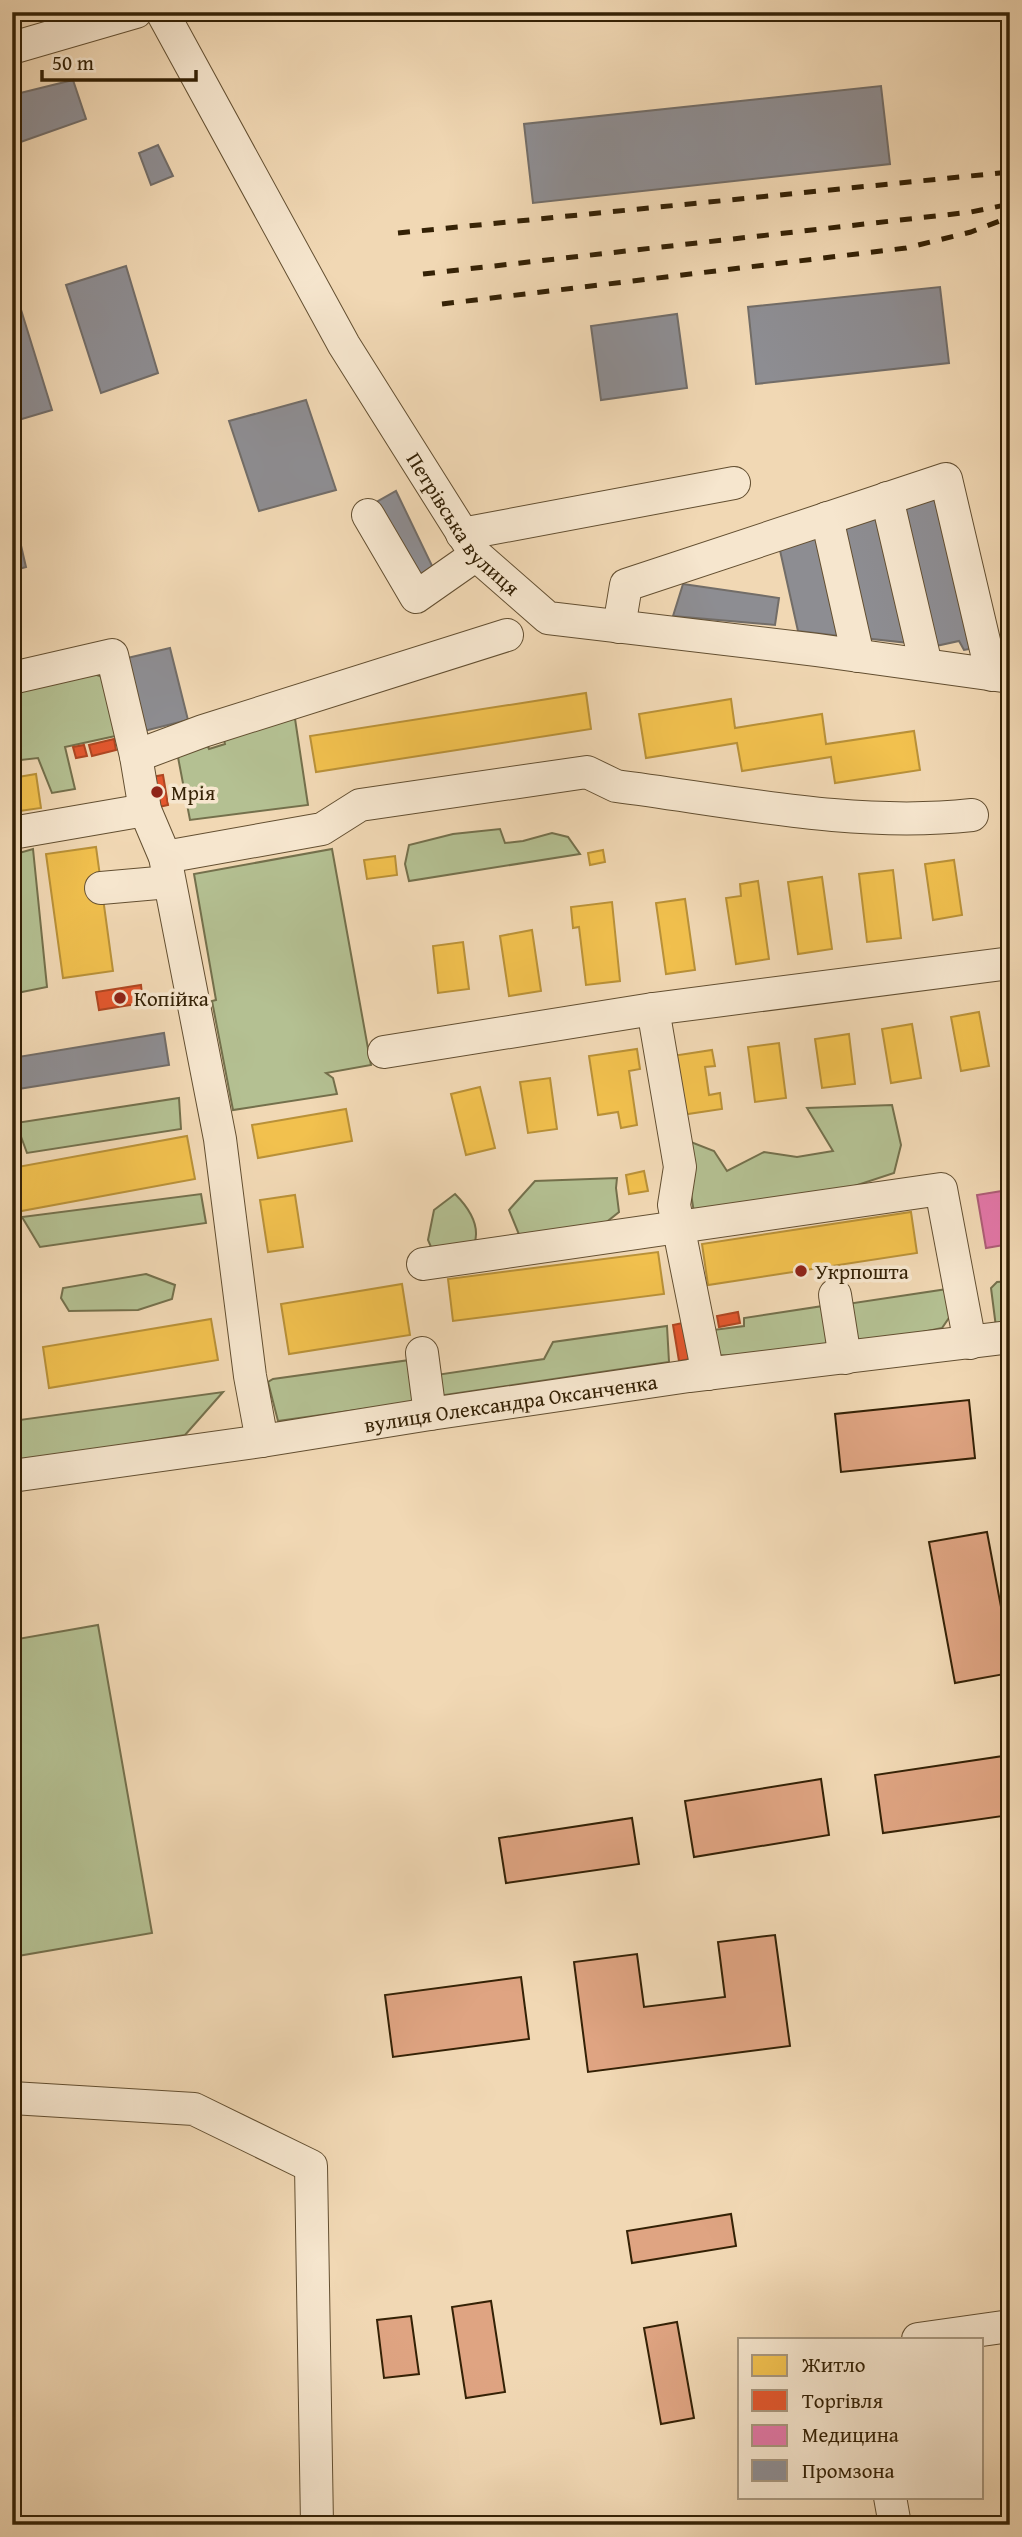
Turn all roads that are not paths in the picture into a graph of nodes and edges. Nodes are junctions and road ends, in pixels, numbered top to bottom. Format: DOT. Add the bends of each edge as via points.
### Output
graph roads {
  1 [pos="136,12"];
  2 [pos="162,12"];
  3 [pos="12,48"];
  4 [pos="734,483"];
  5 [pos="887,498"];
  6 [pos="368,515"];
  7 [pos="827,518"];
  8 [pos="469,545"];
  9 [pos="619,627"];
  10 [pos="507,635"];
  11 [pos="858,656"];
  12 [pos="926,665"];
  13 [pos="1001,676"];
  14 [pos="12,678"];
  15 [pos="136,756"];
  16 [pos="145,810"];
  17 [pos="972,816"];
  18 [pos="12,833"];
  19 [pos="167,869"];
  20 [pos="101,888"];
  21 [pos="1003,964"];
  22 [pos="653,1009"];
  23 [pos="384,1052"];
  24 [pos="678,1228"];
  25 [pos="423,1264"];
  26 [pos="835,1295"];
  27 [pos="1010,1337"];
  28 [pos="970,1343"];
  29 [pos="422,1353"];
  30 [pos="845,1358"];
  31 [pos="708,1374"];
  32 [pos="430,1414"];
  33 [pos="262,1441"];
  34 [pos="12,1476"];
  35 [pos="12,2098"];
  36 [pos="1010,2326"];
  37 [pos="925,2338"];
  38 [pos="890,2498"];
  39 [pos="317,2525"];
  40 [pos="895,2525"];
  1 -- 3 [label="street"];
  2 -- 8 [label="street, Петрівська вулиця" via="345,345"];
  4 -- 8 [label="street"];
  5 -- 7 [label="street"];
  5 -- 12 [label="street"];
  5 -- 13 [label="street" via="946,479"];
  6 -- 8 [label="street" via="416,597"];
  7 -- 9 [label="street" via="626,585"];
  7 -- 11 [label="street"];
  8 -- 9 [label="street, Петрівська вулиця" via="548,618"];
  9 -- 11 [label="street, Петрівська вулиця"];
  10 -- 15 [label="street"];
  11 -- 12 [label="street, Петрівська вулиця"];
  12 -- 13 [label="street, Петрівська вулиця"];
  14 -- 15 [label="street" via="112,655"];
  15 -- 16 [label="street"];
  16 -- 18 [label="street"];
  16 -- 19 [label="street"];
  17 -- 19 [label="street" via="855,818 616,786 587,772 360,805 322,829"];
  19 -- 20 [label="street"];
  19 -- 33 [label="street" via="220,1139"];
  21 -- 22 [label="street"];
  22 -- 23 [label="street"];
  22 -- 24 [label="street" via="680,1167 674,1205"];
  24 -- 25 [label="street"];
  24 -- 28 [label="street" via="941,1189"];
  24 -- 31 [label="street"];
  26 -- 30 [label="street"];
  27 -- 28 [label="street, вулиця Олександра Оксанченка"];
  28 -- 30 [label="street, вулиця Олександра Оксанченка"];
  29 -- 32 [label="street"];
  30 -- 31 [label="street, вулиця Олександра Оксанченка"];
  31 -- 32 [label="street, вулиця Олександра Оксанченка"];
  32 -- 33 [label="street, вулиця Олександра Оксанченка"];
  33 -- 34 [label="street, вулиця Олександра Оксанченка"];
  35 -- 39 [label="street" via="194,2109 312,2166"];
  36 -- 37 [label="street"];
  38 -- 40 [label="street"];
}
